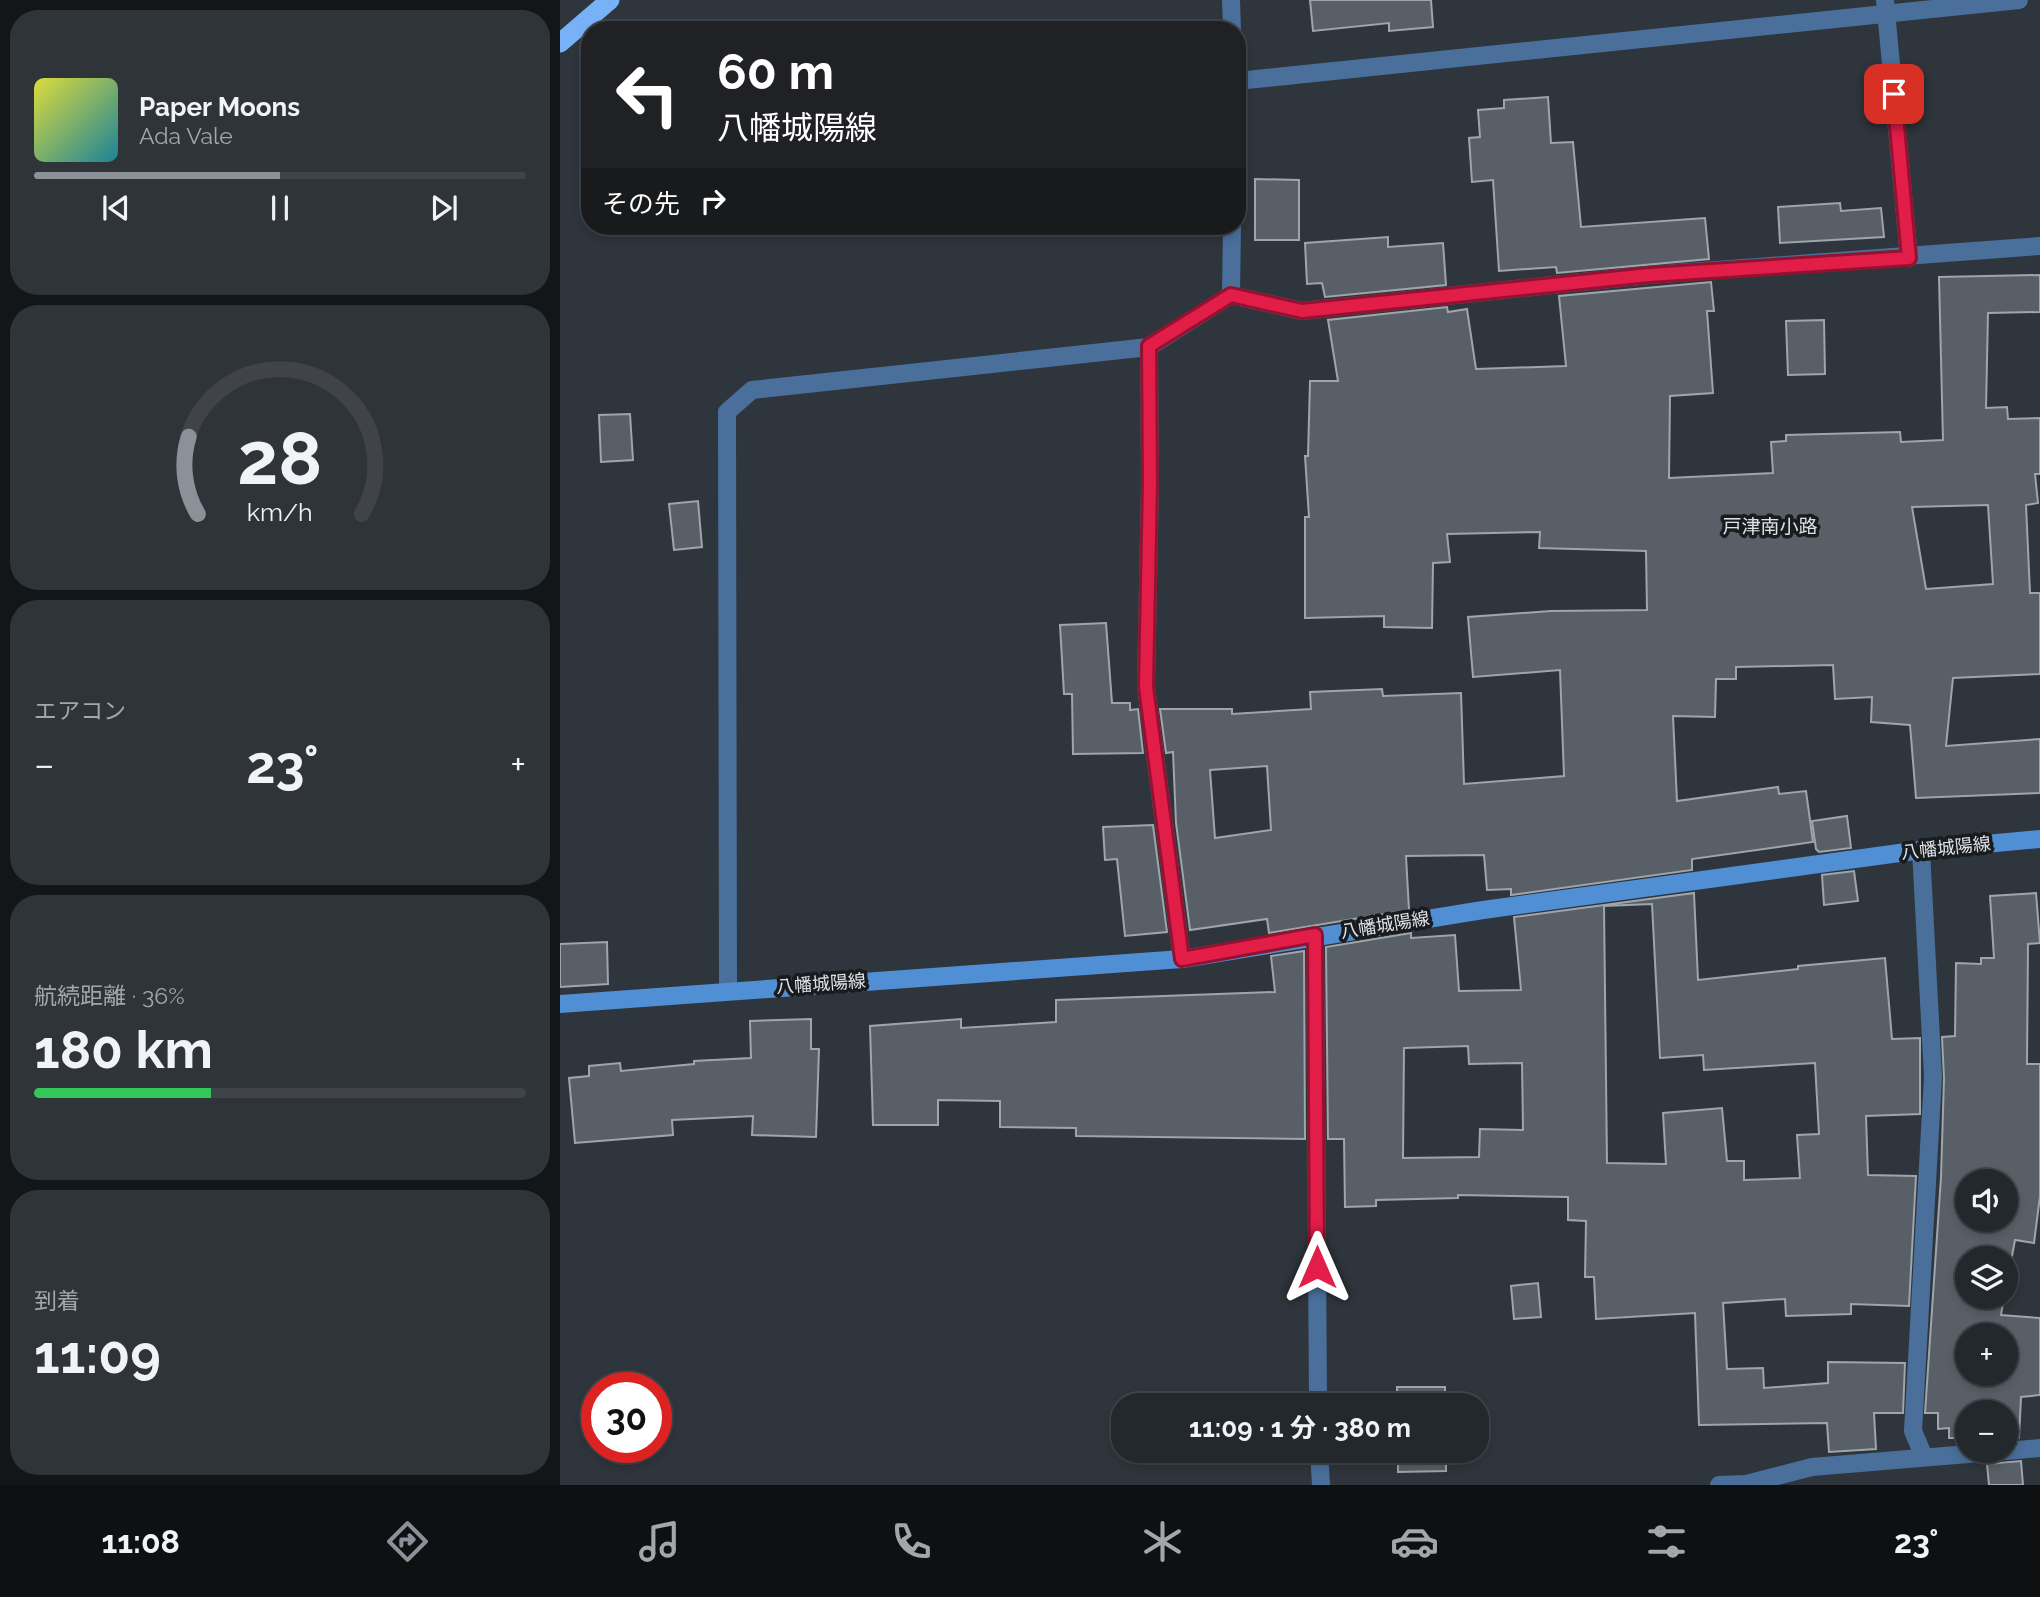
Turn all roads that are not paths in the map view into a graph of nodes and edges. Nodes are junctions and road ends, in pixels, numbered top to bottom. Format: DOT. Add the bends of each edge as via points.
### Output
graph roads {
  1 [pos="610,0"];
  2 [pos="1231,0"];
  3 [pos="2020,0"];
  4 [pos="1886,6"];
  5 [pos="586,21"];
  6 [pos="1232,21"];
  7 [pos="581,25"];
  8 [pos="560,43"];
  9 [pos="1246,80"];
  10 [pos="1232,235"];
  11 [pos="2040,246"];
  12 [pos="1909,258"];
  13 [pos="1231,295"];
  14 [pos="1149,346"];
  15 [pos="2040,839"];
  16 [pos="1921,850"];
  17 [pos="1315,935"];
  18 [pos="1182,959"];
  19 [pos="728,990"];
  20 [pos="560,1003"];
  21 [pos="1318,1393"];
  22 [pos="2040,1448"];
  23 [pos="2018,1450"];
  24 [pos="1955,1455"];
  25 [pos="1924,1457"];
  26 [pos="1320,1463"];
  27 [pos="1321,1485"];
  28 [pos="1719,1485"];
  1 -- 5 [label="highway"];
  2 -- 6 [label="street"];
  3 -- 4 [label="street"];
  4 -- 9 [label="street"];
  4 -- 12 [label="street"];
  7 -- 8 [label="highway"];
  10 -- 13 [label="street"];
  11 -- 12 [label="street"];
  12 -- 13 [label="street" via="1649,275 1302,311"];
  13 -- 14 [label="street"];
  14 -- 18 [label="street" via="1146,687"];
  14 -- 19 [label="street" via="752,390 727,412"];
  15 -- 16 [label="main road, 八幡城陽線"];
  16 -- 17 [label="main road, 八幡城陽線"];
  16 -- 25 [label="street" via="1933,1077 1913,1431"];
  17 -- 18 [label="main road, 八幡城陽線"];
  17 -- 21 [label="street"];
  18 -- 19 [label="main road, 八幡城陽線"];
  19 -- 20 [label="main road, 八幡城陽線"];
  22 -- 23 [label="street"];
  24 -- 25 [label="street"];
  25 -- 28 [label="street" via="1812,1466 1746,1484"];
  26 -- 27 [label="street"];
}
